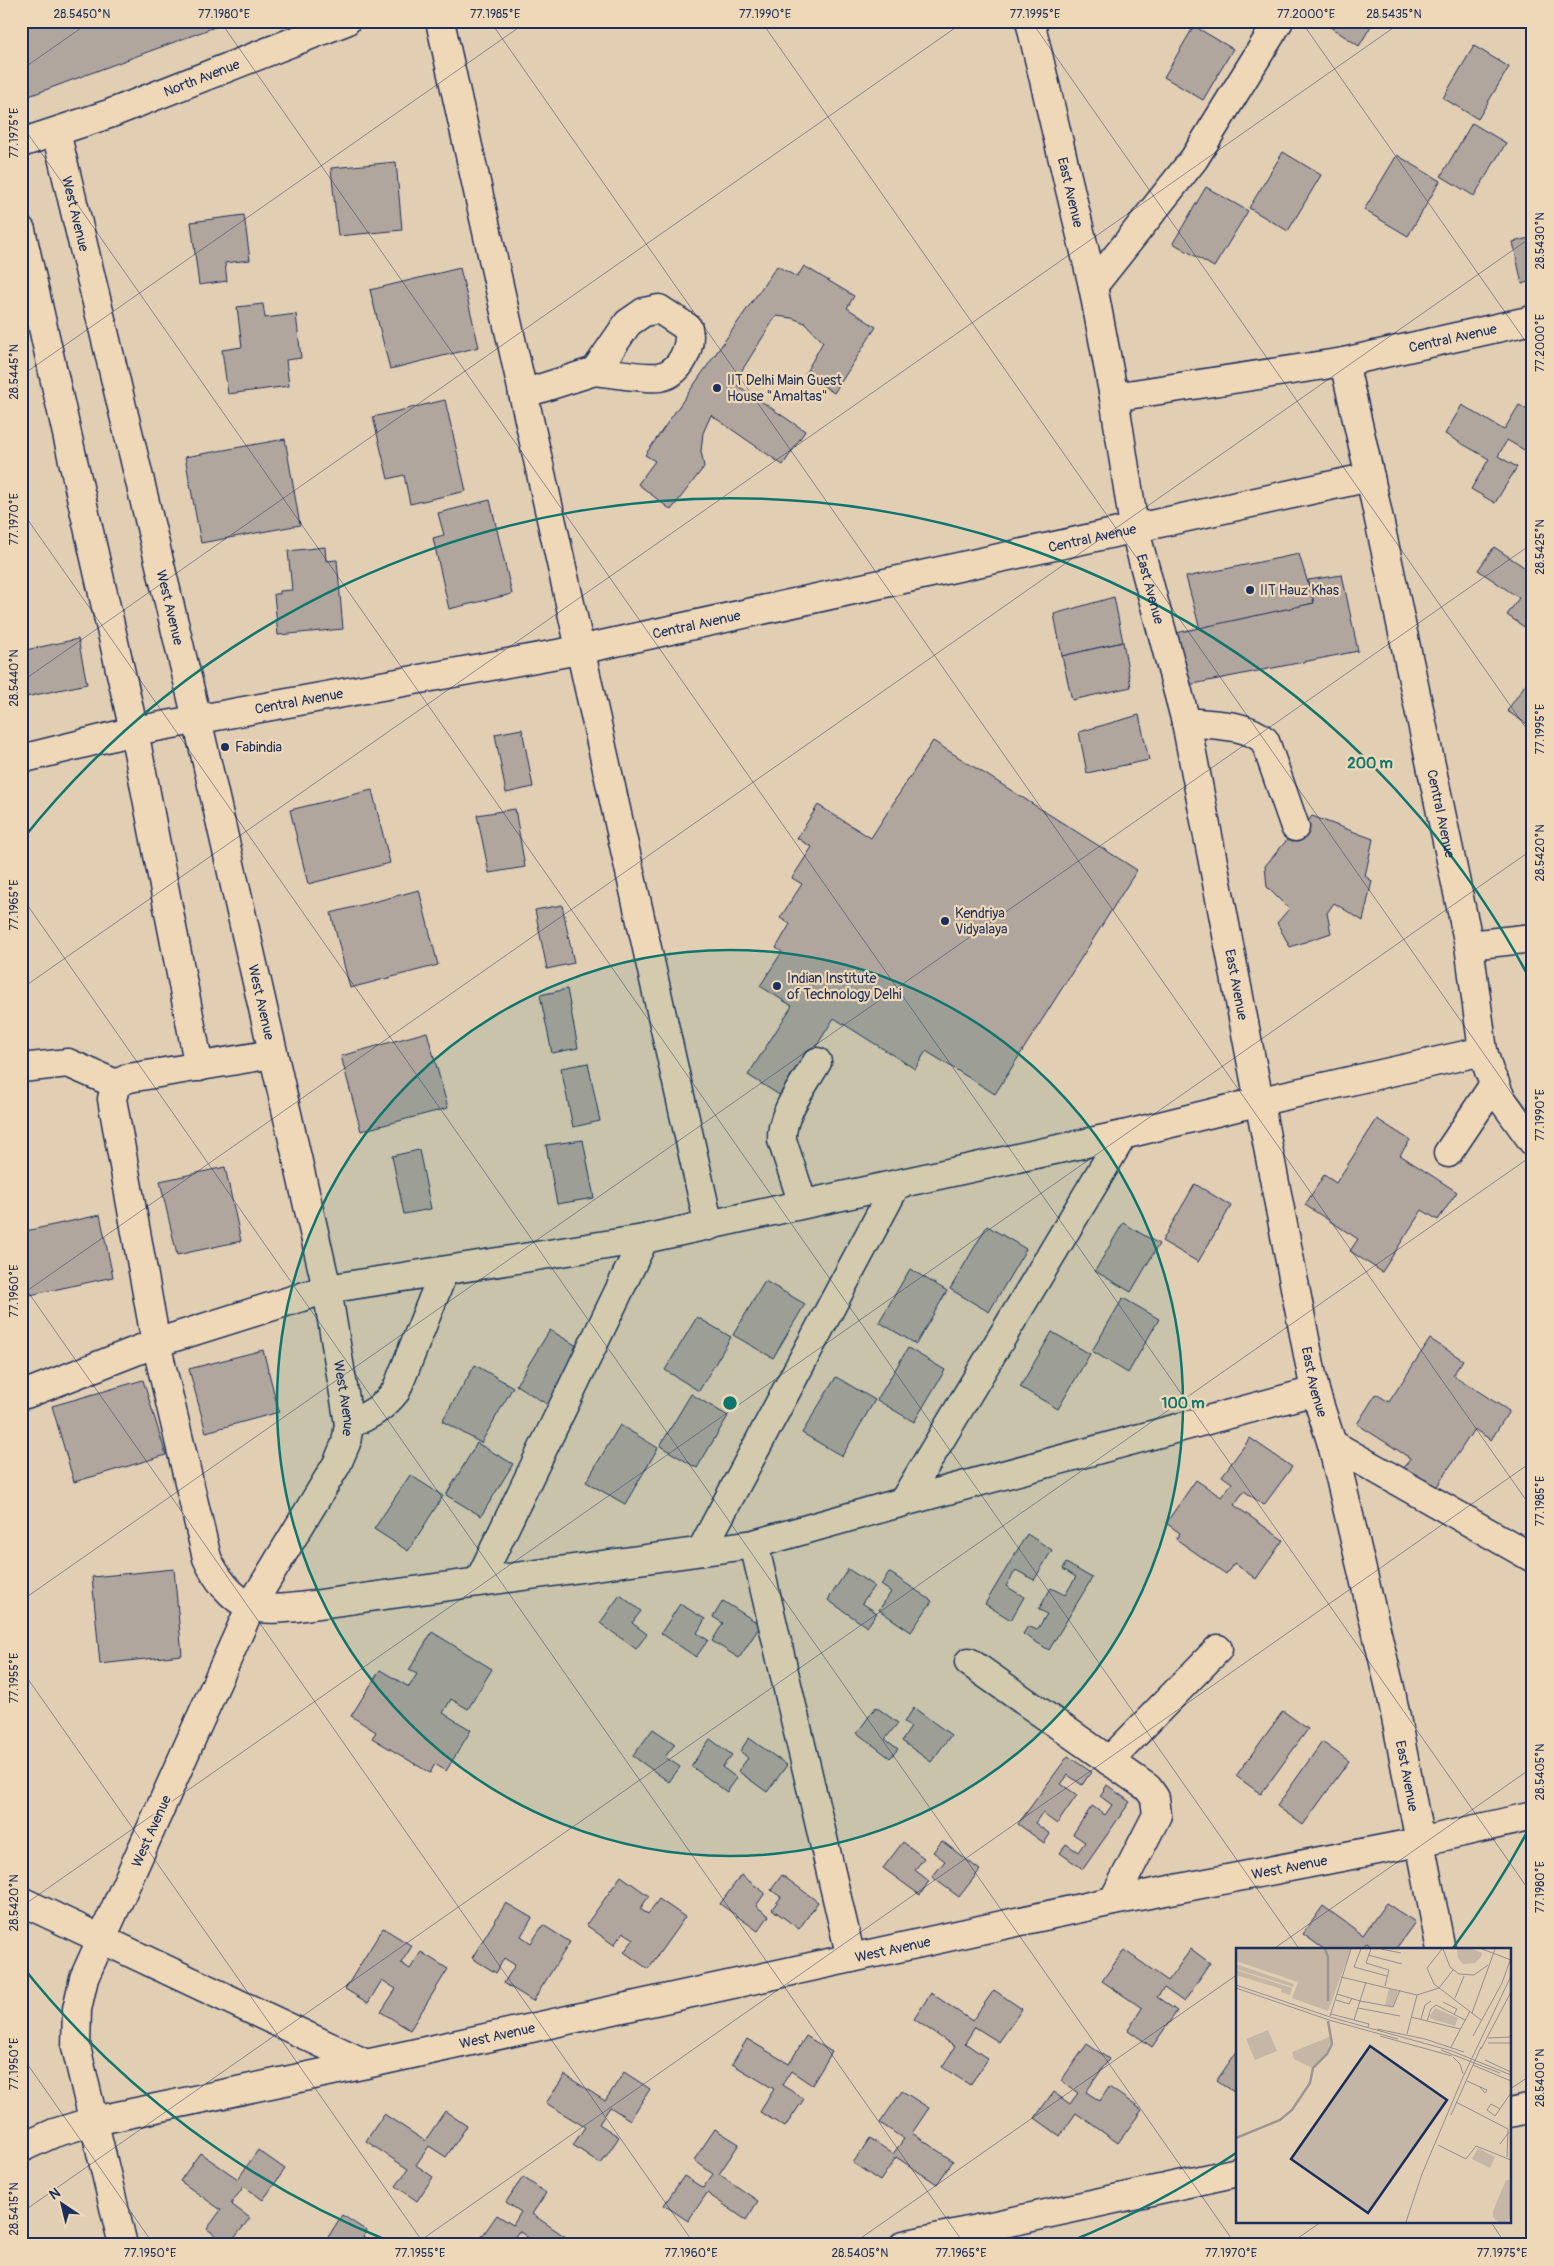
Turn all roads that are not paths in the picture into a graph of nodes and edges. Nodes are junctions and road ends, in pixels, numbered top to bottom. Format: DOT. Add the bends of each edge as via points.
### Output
graph roads {
  1 [pos="346,21"];
  2 [pos="440,21"];
  3 [pos="1030,21"];
  4 [pos="1278,21"];
  5 [pos="56,132"];
  6 [pos="21,143"];
  7 [pos="21,230"];
  8 [pos="1093,286"];
  9 [pos="1533,320"];
  10 [pos="1344,362"];
  11 [pos="595,371"];
  12 [pos="523,394"];
  13 [pos="1114,397"];
  14 [pos="1370,477"];
  15 [pos="1134,527"];
  16 [pos="579,650"];
  17 [pos="197,719"];
  18 [pos="1186,722"];
  19 [pos="134,731"];
  20 [pos="21,759"];
  21 [pos="1295,826"];
  22 [pos="1533,938"];
  23 [pos="1469,945"];
  24 [pos="1483,1050"];
  25 [pos="273,1054"];
  26 [pos="818,1062"];
  27 [pos="199,1067"];
  28 [pos="21,1068"];
  29 [pos="1495,1083"];
  30 [pos="116,1084"];
  31 [pos="1258,1102"];
  32 [pos="1123,1135"];
  33 [pos="1533,1142"];
  34 [pos="1448,1153"];
  35 [pos="896,1185"];
  36 [pos="803,1204"];
  37 [pos="709,1226"];
  38 [pos="644,1239"];
  39 [pos="444,1271"];
  40 [pos="327,1289"];
  41 [pos="156,1343"];
  42 [pos="1315,1391"];
  43 [pos="26,1394"];
  44 [pos="349,1424"];
  45 [pos="1332,1444"];
  46 [pos="903,1502"];
  47 [pos="754,1544"];
  48 [pos="701,1551"];
  49 [pos="1533,1558"];
  50 [pos="480,1581"];
  51 [pos="251,1606"];
  52 [pos="1218,1648"];
  53 [pos="969,1662"];
  54 [pos="1109,1761"];
  55 [pos="1533,1816"];
  56 [pos="1419,1842"];
  57 [pos="1113,1900"];
  58 [pos="21,1901"];
  59 [pos="102,1938"];
  60 [pos="1441,1948"];
  61 [pos="851,1958"];
  62 [pos="366,2064"];
  63 [pos="1533,2108"];
  64 [pos="1512,2113"];
  65 [pos="94,2121"];
  66 [pos="21,2148"];
  67 [pos="1236,2172"];
  68 [pos="123,2245"];
  69 [pos="904,2245"];
  1 -- 5 [label="street, North Avenue"];
  2 -- 12 [label="street"];
  3 -- 8 [label="street, East Avenue"];
  4 -- 8 [label="street" via="1194,159"];
  5 -- 6 [label="street, North Avenue"];
  5 -- 17 [label="street, West Avenue"];
  7 -- 19 [label="street"];
  8 -- 13 [label="street, East Avenue"];
  9 -- 10 [label="street, Central Avenue"];
  10 -- 13 [label="street, Central Avenue"];
  10 -- 14 [label="street, Central Avenue"];
  11 -- 12 [label="street"];
  12 -- 16 [label="street"];
  13 -- 15 [label="street, East Avenue"];
  14 -- 15 [label="street, Central Avenue"];
  14 -- 23 [label="street, Central Avenue"];
  15 -- 16 [label="street, Central Avenue"];
  15 -- 18 [label="street, East Avenue"];
  16 -- 17 [label="street, Central Avenue"];
  16 -- 37 [label="street"];
  17 -- 19 [label="street, Central Avenue"];
  17 -- 25 [label="street, West Avenue"];
  18 -- 21 [label="street" via="1242,728 1258,735 1265,742"];
  18 -- 31 [label="street, East Avenue"];
  19 -- 20 [label="street, Central Avenue"];
  19 -- 27 [label="street"];
  22 -- 23 [label="street"];
  23 -- 24 [label="street, Central Avenue"];
  24 -- 29 [label="street, Central Avenue"];
  24 -- 31 [label="street"];
  25 -- 27 [label="street"];
  25 -- 40 [label="street, West Avenue"];
  26 -- 36 [label="street" via="784,1119 781,1132"];
  27 -- 30 [label="street" via="129,1078"];
  28 -- 30 [label="street" via="68,1063"];
  29 -- 33 [label="street, Central Avenue"];
  29 -- 34 [label="street"];
  30 -- 41 [label="street" via="112,1099 118,1140"];
  31 -- 32 [label="street"];
  31 -- 42 [label="street, East Avenue"];
  32 -- 35 [label="street"];
  32 -- 46 [label="street"];
  35 -- 36 [label="street"];
  35 -- 48 [label="street"];
  36 -- 37 [label="street"];
  37 -- 38 [label="street"];
  38 -- 39 [label="street"];
  38 -- 50 [label="street"];
  39 -- 40 [label="street"];
  39 -- 44 [label="street" via="396,1391 372,1414"];
  40 -- 41 [label="street"];
  40 -- 44 [label="street, West Avenue"];
  41 -- 43 [label="street"];
  41 -- 51 [label="street" via="207,1558 216,1577"];
  42 -- 45 [label="street, East Avenue"];
  42 -- 46 [label="street"];
  44 -- 51 [label="street, West Avenue" via="337,1464"];
  45 -- 49 [label="street"];
  45 -- 56 [label="street, East Avenue" via="1391,1692"];
  46 -- 47 [label="street"];
  47 -- 48 [label="street"];
  47 -- 61 [label="street"];
  48 -- 50 [label="street"];
  50 -- 51 [label="street" via="298,1606"];
  51 -- 59 [label="street, West Avenue"];
  52 -- 54 [label="street"];
  53 -- 54 [label="street"];
  54 -- 57 [label="street" via="1148,1788 1157,1808 1157,1815"];
  55 -- 56 [label="street, West Avenue"];
  56 -- 57 [label="street, West Avenue"];
  56 -- 60 [label="street, East Avenue"];
  57 -- 61 [label="street, West Avenue"];
  58 -- 59 [label="street"];
  59 -- 62 [label="street"];
  59 -- 65 [label="street, West Avenue" via="80,1992 76,2028 80,2069"];
  61 -- 62 [label="street, West Avenue"];
  62 -- 65 [label="street, West Avenue"];
  63 -- 64 [label="street"];
  65 -- 66 [label="street" via="54,2133"];
  65 -- 68 [label="street"];
  67 -- 69 [label="street"];
}
